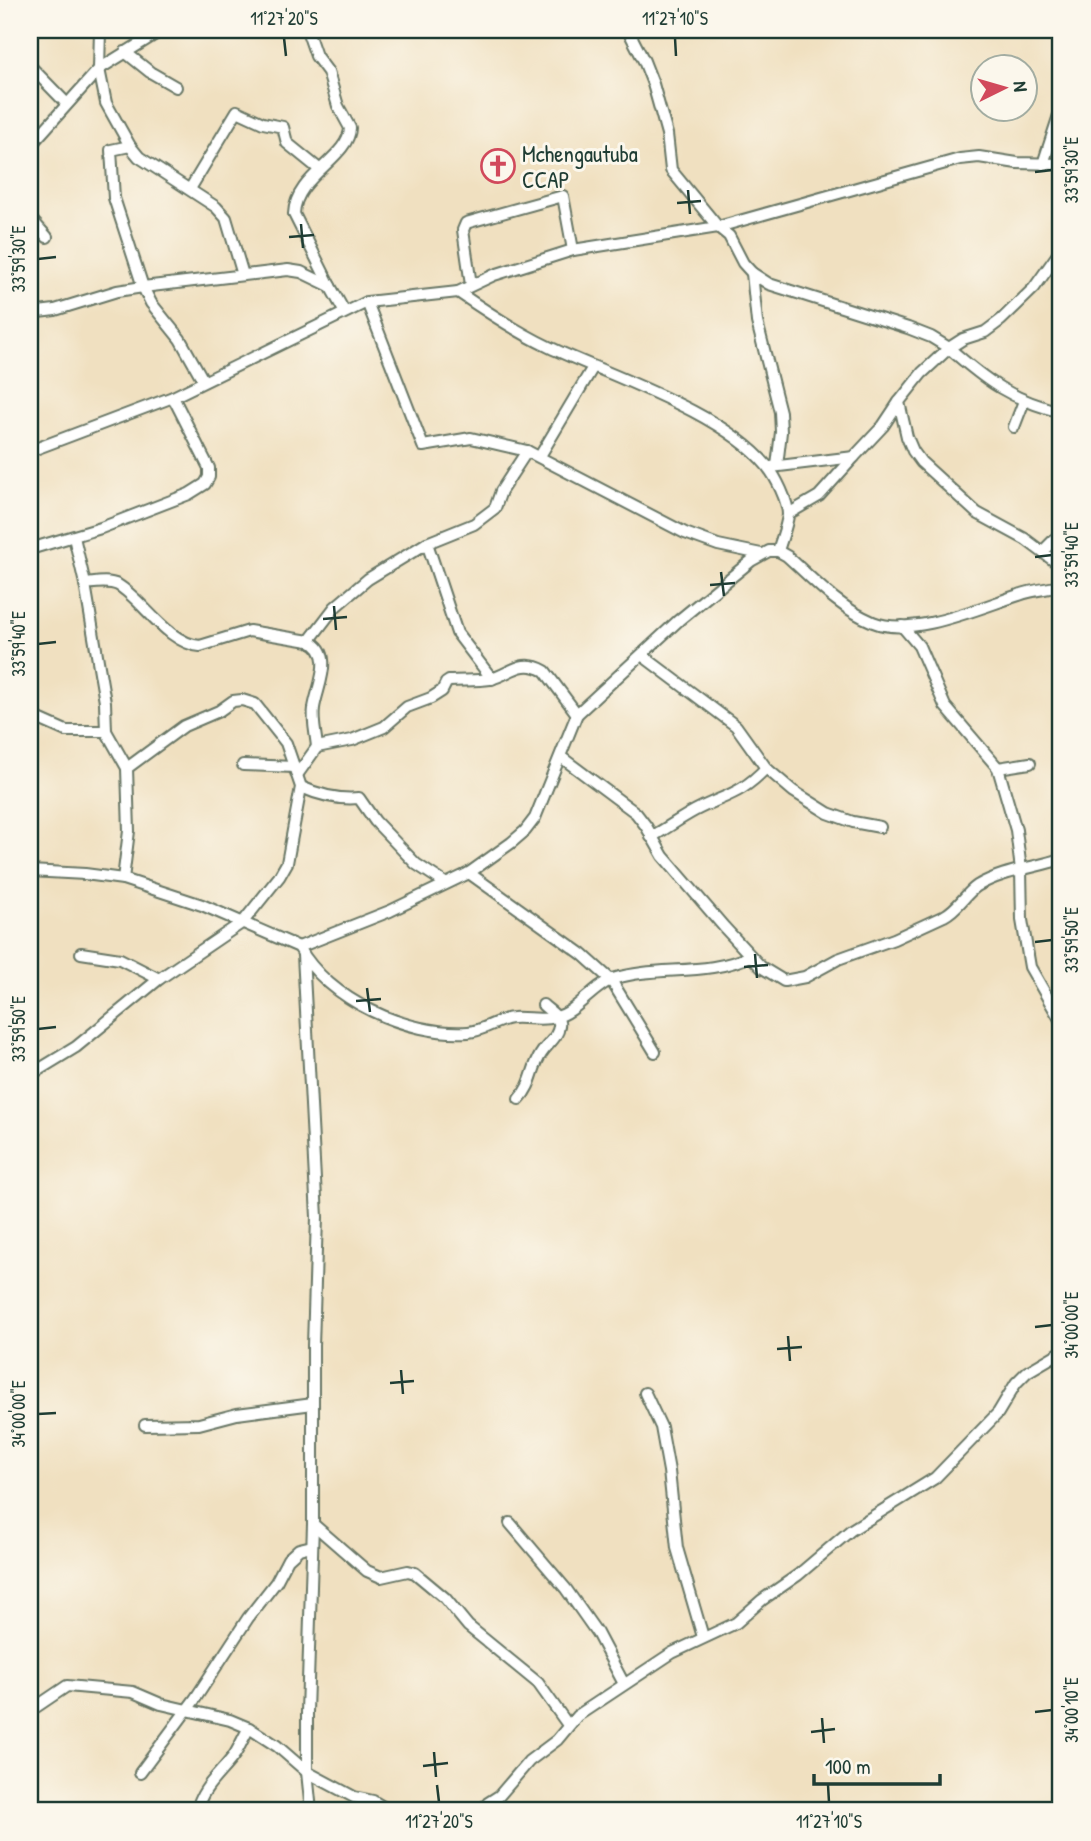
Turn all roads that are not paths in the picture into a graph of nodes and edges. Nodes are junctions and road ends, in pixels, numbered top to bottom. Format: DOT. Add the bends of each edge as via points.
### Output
graph roads {
  1 [pos="100,30"];
  2 [pos="162,30"];
  3 [pos="307,30"];
  4 [pos="628,30"];
  5 [pos="1056,30"];
  6 [pos="1061,40"];
  7 [pos="125,52"];
  8 [pos="30,66"];
  9 [pos="99,69"];
  10 [pos="176,87"];
  11 [pos="67,104"];
  12 [pos="1061,109"];
  13 [pos="30,146"];
  14 [pos="130,146"];
  15 [pos="1042,164"];
  16 [pos="1061,164"];
  17 [pos="319,169"];
  18 [pos="190,189"];
  19 [pos="30,218"];
  20 [pos="718,227"];
  21 [pos="47,237"];
  22 [pos="573,250"];
  23 [pos="1061,250"];
  24 [pos="752,272"];
  25 [pos="243,275"];
  26 [pos="330,285"];
  27 [pos="471,285"];
  28 [pos="143,287"];
  29 [pos="458,292"];
  30 [pos="367,302"];
  31 [pos="344,311"];
  32 [pos="30,313"];
  33 [pos="949,348"];
  34 [pos="593,367"];
  35 [pos="202,380"];
  36 [pos="173,397"];
  37 [pos="1024,401"];
  38 [pos="899,402"];
  39 [pos="1061,412"];
  40 [pos="1014,426"];
  41 [pos="30,451"];
  42 [pos="527,451"];
  43 [pos="540,456"];
  44 [pos="854,457"];
  45 [pos="772,467"];
  46 [pos="788,514"];
  47 [pos="1061,533"];
  48 [pos="74,537"];
  49 [pos="427,543"];
  50 [pos="30,549"];
  51 [pos="778,551"];
  52 [pos="1042,551"];
  53 [pos="761,554"];
  54 [pos="1061,566"];
  55 [pos="85,584"];
  56 [pos="1061,586"];
  57 [pos="902,626"];
  58 [pos="309,641"];
  59 [pos="643,656"];
  60 [pos="492,679"];
  61 [pos="577,714"];
  62 [pos="30,715"];
  63 [pos="106,732"];
  64 [pos="317,747"];
  65 [pos="561,757"];
  66 [pos="1030,762"];
  67 [pos="243,765"];
  68 [pos="127,768"];
  69 [pos="766,768"];
  70 [pos="998,768"];
  71 [pos="296,771"];
  72 [pos="301,787"];
  73 [pos="880,827"];
  74 [pos="651,837"];
  75 [pos="1061,859"];
  76 [pos="1021,870"];
  77 [pos="30,871"];
  78 [pos="469,873"];
  79 [pos="123,879"];
  80 [pos="445,883"];
  81 [pos="243,922"];
  82 [pos="301,951"];
  83 [pos="81,953"];
  84 [pos="750,956"];
  85 [pos="159,979"];
  86 [pos="611,980"];
  87 [pos="543,1005"];
  88 [pos="557,1017"];
  89 [pos="1061,1021"];
  90 [pos="655,1052"];
  91 [pos="30,1075"];
  92 [pos="519,1099"];
  93 [pos="1061,1352"];
  94 [pos="645,1393"];
  95 [pos="313,1404"];
  96 [pos="145,1424"];
  97 [pos="510,1523"];
  98 [pos="313,1524"];
  99 [pos="312,1546"];
  100 [pos="703,1637"];
  101 [pos="624,1684"];
  102 [pos="186,1710"];
  103 [pos="30,1711"];
  104 [pos="568,1725"];
  105 [pos="249,1728"];
  106 [pos="307,1772"];
  107 [pos="140,1773"];
  108 [pos="197,1811"];
  109 [pos="311,1811"];
  110 [pos="390,1811"];
  111 [pos="481,1811"];
  1 -- 9 [label="street"];
  2 -- 7 [label="street"];
  3 -- 17 [label="street" via="350,128 346,144"];
  4 -- 20 [label="street" via="653,84 671,170"];
  5 -- 6 [label="street"];
  7 -- 9 [label="street"];
  7 -- 10 [label="street"];
  8 -- 11 [label="street"];
  9 -- 11 [label="street"];
  9 -- 14 [label="street" via="108,109"];
  11 -- 13 [label="street"];
  12 -- 15 [label="street"];
  14 -- 18 [label="street" via="152,167"];
  14 -- 28 [label="street" via="111,150 114,198"];
  15 -- 16 [label="street"];
  15 -- 20 [label="street" via="960,159"];
  17 -- 18 [label="street" via="287,143 283,127 237,111"];
  17 -- 26 [label="street" via="297,198 294,214"];
  18 -- 25 [label="street" via="226,218"];
  19 -- 21 [label="street"];
  20 -- 22 [label="street"];
  20 -- 24 [label="street"];
  22 -- 27 [label="street"];
  22 -- 27 [label="street" via="563,196 466,223 463,230"];
  23 -- 33 [label="street" via="1034,288 1001,320"];
  24 -- 33 [label="street" via="779,288 908,328"];
  24 -- 45 [label="street" via="757,322 780,412 781,432"];
  25 -- 26 [label="street" via="288,270"];
  25 -- 28 [label="street"];
  26 -- 31 [label="street"];
  27 -- 29 [label="street"];
  28 -- 32 [label="street"];
  28 -- 35 [label="street"];
  29 -- 30 [label="street"];
  29 -- 34 [label="street" via="524,334"];
  30 -- 31 [label="street"];
  30 -- 42 [label="street" via="423,446 471,438"];
  31 -- 35 [label="street"];
  33 -- 37 [label="street" via="988,382"];
  33 -- 38 [label="street"];
  34 -- 43 [label="street"];
  34 -- 45 [label="street" via="706,420"];
  35 -- 36 [label="street"];
  36 -- 41 [label="street"];
  36 -- 48 [label="street" via="209,468 205,484 168,503"];
  37 -- 39 [label="street"];
  37 -- 40 [label="street"];
  38 -- 44 [label="street"];
  38 -- 52 [label="street" via="913,451 921,462 977,513"];
  42 -- 43 [label="street"];
  42 -- 49 [label="street" via="495,508 474,524"];
  43 -- 53 [label="street" via="685,533"];
  44 -- 45 [label="street"];
  44 -- 46 [label="street" via="819,496"];
  45 -- 46 [label="street"];
  46 -- 51 [label="street"];
  47 -- 52 [label="street"];
  48 -- 50 [label="street"];
  48 -- 55 [label="street"];
  49 -- 58 [label="street" via="368,579 335,607"];
  49 -- 60 [label="street" via="457,633"];
  51 -- 53 [label="street"];
  51 -- 57 [label="street" via="855,612 873,622"];
  52 -- 54 [label="street"];
  53 -- 59 [label="street" via="679,620"];
  55 -- 58 [label="street" via="118,586 192,646 244,631"];
  55 -- 63 [label="street"];
  56 -- 57 [label="street"];
  57 -- 70 [label="street" via="919,646 945,706"];
  58 -- 64 [label="street" via="320,650 324,671 313,710"];
  59 -- 61 [label="street"];
  59 -- 69 [label="street" via="736,726"];
  60 -- 61 [label="street" via="517,667 542,669"];
  60 -- 64 [label="street" via="447,681 442,691 407,707 384,727"];
  61 -- 65 [label="street"];
  62 -- 63 [label="street" via="66,731"];
  63 -- 68 [label="street"];
  64 -- 71 [label="street"];
  65 -- 74 [label="street" via="630,807"];
  65 -- 78 [label="street" via="525,831"];
  66 -- 70 [label="street"];
  67 -- 71 [label="street"];
  68 -- 71 [label="street" via="184,726 239,699 261,709 286,743"];
  68 -- 79 [label="street" via="129,831"];
  69 -- 73 [label="street" via="817,807"];
  69 -- 74 [label="street" via="736,794 701,807"];
  70 -- 76 [label="street" via="1016,830"];
  71 -- 72 [label="street"];
  72 -- 80 [label="street" via="317,794 359,798 416,864"];
  72 -- 81 [label="street" via="287,863"];
  74 -- 84 [label="street"];
  75 -- 76 [label="street"];
  76 -- 84 [label="street" via="980,884 944,916 805,977 780,980"];
  76 -- 89 [label="street" via="1022,920 1030,967"];
  77 -- 79 [label="street"];
  78 -- 80 [label="street"];
  78 -- 86 [label="street" via="575,948"];
  79 -- 81 [label="street"];
  80 -- 82 [label="street"];
  81 -- 82 [label="street"];
  81 -- 85 [label="street"];
  82 -- 88 [label="street" via="349,998 410,1026 471,1032 508,1018"];
  82 -- 95 [label="street" via="317,1217"];
  83 -- 85 [label="street" via="120,959"];
  84 -- 86 [label="street" via="717,966"];
  85 -- 91 [label="street" via="76,1047"];
  86 -- 88 [label="street"];
  86 -- 90 [label="street"];
  87 -- 88 [label="street"];
  88 -- 92 [label="street" via="560,1025 555,1038 539,1056"];
  93 -- 100 [label="street" via="1027,1372 998,1413 934,1478 852,1530 746,1617"];
  94 -- 100 [label="street" via="661,1427 677,1548"];
  95 -- 96 [label="street" via="199,1424"];
  95 -- 98 [label="street"];
  97 -- 101 [label="street" via="566,1589 597,1633"];
  98 -- 99 [label="street"];
  98 -- 104 [label="street" via="367,1571 381,1577 415,1573 445,1598 468,1626 538,1683"];
  99 -- 102 [label="street" via="299,1549 289,1559"];
  99 -- 106 [label="street"];
  100 -- 101 [label="street"];
  101 -- 104 [label="street"];
  102 -- 103 [label="street" via="133,1692 74,1686 59,1690"];
  102 -- 105 [label="street"];
  102 -- 107 [label="street"];
  104 -- 111 [label="street"];
  105 -- 106 [label="street"];
  105 -- 108 [label="street" via="234,1755 215,1775"];
  106 -- 109 [label="street"];
  106 -- 110 [label="street"];
}
